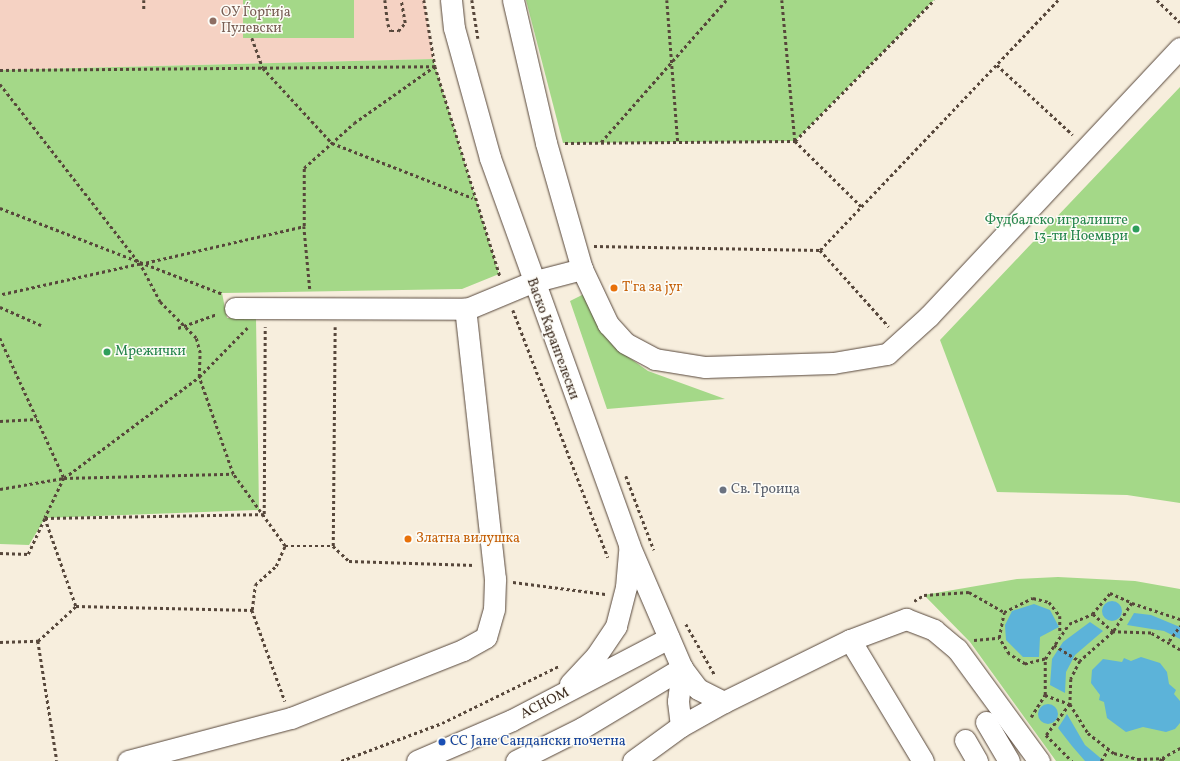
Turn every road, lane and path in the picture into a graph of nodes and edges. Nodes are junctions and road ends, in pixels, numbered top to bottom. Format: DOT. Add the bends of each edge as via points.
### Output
graph roads {
  1 [pos="144,0"];
  2 [pos="385,0"];
  3 [pos="401,0"];
  4 [pos="424,0"];
  5 [pos="451,0"];
  6 [pos="513,0"];
  7 [pos="666,0"];
  8 [pos="726,0"];
  9 [pos="782,0"];
  10 [pos="934,0"];
  11 [pos="1058,0"];
  12 [pos="1157,0"];
  13 [pos="144,10"];
  14 [pos="1180,22"];
  15 [pos="252,38"];
  16 [pos="1180,48"];
  17 [pos="673,60"];
  18 [pos="997,65"];
  19 [pos="435,66"];
  20 [pos="263,68"];
  21 [pos="0,70"];
  22 [pos="0,84"];
  23 [pos="795,141"];
  24 [pos="678,142"];
  25 [pos="332,143"];
  26 [pos="546,143"];
  27 [pos="600,143"];
  28 [pos="1086,148"];
  29 [pos="473,198"];
  30 [pos="862,207"];
  31 [pos="0,208"];
  32 [pos="304,226"];
  33 [pos="576,246"];
  34 [pos="820,250"];
  35 [pos="140,264"];
  36 [pos="582,269"];
  37 [pos="532,282"];
  38 [pos="506,292"];
  39 [pos="0,295"];
  40 [pos="0,307"];
  41 [pos="235,308"];
  42 [pos="465,308"];
  43 [pos="265,309"];
  44 [pos="312,310"];
  45 [pos="335,311"];
  46 [pos="186,324"];
  47 [pos="41,325"];
  48 [pos="178,328"];
  49 [pos="0,338"];
  50 [pos="902,341"];
  51 [pos="199,377"];
  52 [pos="37,419"];
  53 [pos="0,421"];
  54 [pos="233,474"];
  55 [pos="64,478"];
  56 [pos="0,489"];
  57 [pos="264,514"];
  58 [pos="45,518"];
  59 [pos="285,546"];
  60 [pos="333,546"];
  61 [pos="629,546"];
  62 [pos="0,553"];
  63 [pos="610,563"];
  64 [pos="494,572"];
  65 [pos="609,587"];
  66 [pos="608,595"];
  67 [pos="606,601"];
  68 [pos="1132,603"];
  69 [pos="76,606"];
  70 [pos="907,606"];
  71 [pos="252,610"];
  72 [pos="1004,612"];
  73 [pos="1092,614"];
  74 [pos="1180,619"];
  75 [pos="684,621"];
  76 [pos="1180,626"];
  77 [pos="1113,632"];
  78 [pos="1060,634"];
  79 [pos="669,638"];
  80 [pos="999,638"];
  81 [pos="850,640"];
  82 [pos="38,641"];
  83 [pos="1169,641"];
  84 [pos="0,642"];
  85 [pos="1054,645"];
  86 [pos="958,649"];
  87 [pos="1180,650"];
  88 [pos="1045,659"];
  89 [pos="1080,661"];
  90 [pos="563,664"];
  91 [pos="682,668"];
  92 [pos="721,681"];
  93 [pos="1045,695"];
  94 [pos="724,702"];
  95 [pos="1070,704"];
  96 [pos="543,705"];
  97 [pos="291,718"];
  98 [pos="986,722"];
  99 [pos="1026,724"];
  100 [pos="682,726"];
  101 [pos="965,740"];
  102 [pos="1180,748"];
  103 [pos="1108,750"];
  104 [pos="1161,759"];
  105 [pos="1102,760"];
  106 [pos="57,761"];
  107 [pos="128,761"];
  108 [pos="341,761"];
  109 [pos="417,761"];
  110 [pos="516,761"];
  111 [pos="633,761"];
  112 [pos="923,761"];
  113 [pos="977,761"];
  114 [pos="1009,761"];
  115 [pos="1039,761"];
  116 [pos="1072,761"];
  117 [pos="1166,761"];
  1 -- 13 [label="path"];
  2 -- 3 [label="path" via="391,31 398,31 405,23"];
  4 -- 19 [label="path"];
  5 -- 37 [label="street, Васко Карангелески" via="454,28 490,158"];
  6 -- 26 [label="street"];
  7 -- 17 [label="path"];
  8 -- 17 [label="path"];
  9 -- 23 [label="path"];
  10 -- 23 [label="path"];
  11 -- 18 [label="path"];
  12 -- 14 [label="path"];
  15 -- 20 [label="path"];
  16 -- 28 [label="street"];
  17 -- 24 [label="path"];
  17 -- 27 [label="path"];
  18 -- 28 [label="path"];
  18 -- 30 [label="path"];
  19 -- 20 [label="path"];
  19 -- 25 [label="path"];
  19 -- 29 [label="path"];
  20 -- 21 [label="path"];
  20 -- 25 [label="path"];
  22 -- 35 [label="path"];
  23 -- 24 [label="path"];
  23 -- 30 [label="path"];
  24 -- 27 [label="path"];
  25 -- 29 [label="path"];
  25 -- 32 [label="path" via="304,168"];
  26 -- 27 [label="path"];
  26 -- 33 [label="street"];
  28 -- 50 [label="street"];
  29 -- 38 [label="path"];
  30 -- 34 [label="path"];
  31 -- 35 [label="path"];
  32 -- 35 [label="path"];
  32 -- 44 [label="path"];
  33 -- 34 [label="path"];
  33 -- 36 [label="street"];
  34 -- 50 [label="path"];
  35 -- 39 [label="path"];
  35 -- 41 [label="path" via="222,293"];
  35 -- 46 [label="path" via="160,302"];
  36 -- 37 [label="street"];
  36 -- 50 [label="street" via="608,324 626,343 655,358 705,367 833,363 874,358"];
  37 -- 38 [label="street"];
  37 -- 61 [label="street, Васко Карангелески"];
  38 -- 42 [label="street"];
  38 -- 63 [label="path" via="603,537"];
  40 -- 47 [label="path"];
  41 -- 43 [label="street"];
  41 -- 46 [label="path"];
  42 -- 45 [label="street"];
  42 -- 64 [label="street"];
  43 -- 44 [label="street"];
  43 -- 51 [label="path"];
  43 -- 57 [label="path"];
  44 -- 45 [label="street"];
  45 -- 60 [label="path"];
  46 -- 48 [label="path"];
  46 -- 51 [label="path" via="196,338 200,353"];
  49 -- 52 [label="path"];
  51 -- 54 [label="path"];
  51 -- 55 [label="path"];
  52 -- 53 [label="path"];
  52 -- 55 [label="path"];
  54 -- 55 [label="path"];
  54 -- 57 [label="path"];
  55 -- 56 [label="path"];
  55 -- 58 [label="path"];
  57 -- 58 [label="path"];
  57 -- 59 [label="path"];
  58 -- 62 [label="path" via="28,554"];
  58 -- 69 [label="path"];
  59 -- 60 [label="path"];
  59 -- 71 [label="path" via="276,566 254,585"];
  60 -- 64 [label="path" via="349,561"];
  61 -- 79 [label="street, Васко Карангелески"];
  61 -- 96 [label="street" via="626,587 616,626 584,671"];
  64 -- 66 [label="path"];
  64 -- 97 [label="street" via="491,627 476,645"];
  65 -- 66 [label="path"];
  66 -- 67 [label="path"];
  68 -- 73 [label="path" via="1110,593"];
  68 -- 74 [label="path"];
  68 -- 77 [label="path"];
  69 -- 71 [label="path"];
  69 -- 82 [label="path"];
  70 -- 72 [label="path" via="924,595 970,592"];
  71 -- 97 [label="path"];
  72 -- 78 [label="path" via="1033,598 1049,602 1060,616"];
  72 -- 80 [label="path"];
  73 -- 77 [label="path"];
  73 -- 78 [label="path" via="1069,624"];
  75 -- 92 [label="path" via="710,668"];
  76 -- 83 [label="path"];
  77 -- 83 [label="path" via="1151,634"];
  77 -- 89 [label="path"];
  78 -- 85 [label="path"];
  79 -- 91 [label="street, Васко Карангелески"];
  79 -- 96 [label="street, АСНОМ"];
  80 -- 86 [label="path" via="984,638"];
  80 -- 88 [label="path" via="1009,654 1025,664"];
  81 -- 86 [label="street" via="906,619 934,630"];
  81 -- 94 [label="street"];
  81 -- 112 [label="street"];
  82 -- 84 [label="path"];
  82 -- 106 [label="path"];
  83 -- 87 [label="path"];
  85 -- 88 [label="path"];
  85 -- 89 [label="path"];
  86 -- 115 [label="street"];
  88 -- 93 [label="path"];
  89 -- 95 [label="path" via="1071,679"];
  90 -- 108 [label="path" via="442,723"];
  91 -- 94 [label="street, Васко Карангелески" via="698,689"];
  91 -- 100 [label="street" via="678,701"];
  91 -- 110 [label="street" via="582,728"];
  93 -- 95 [label="path"];
  93 -- 99 [label="path"];
  94 -- 100 [label="street"];
  95 -- 103 [label="path" via="1088,733"];
  95 -- 116 [label="path" via="1047,735"];
  96 -- 109 [label="street, АСНОМ"];
  97 -- 107 [label="street"];
  98 -- 114 [label="street"];
  100 -- 111 [label="street"];
  101 -- 113 [label="street"];
  102 -- 104 [label="path"];
  103 -- 104 [label="path" via="1138,759"];
  103 -- 105 [label="path"];
  104 -- 117 [label="path"];
}
